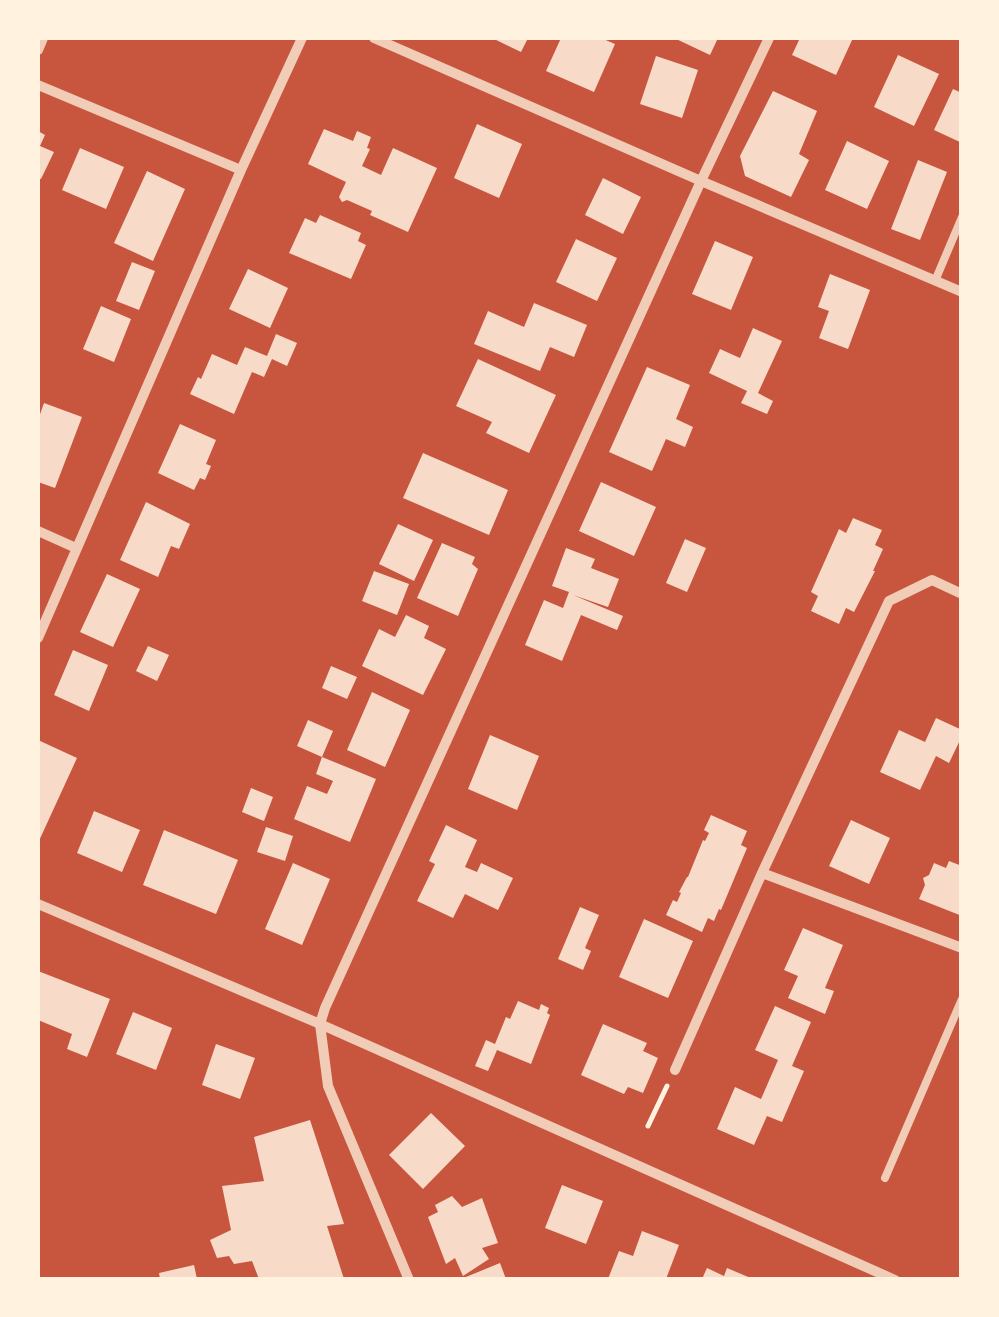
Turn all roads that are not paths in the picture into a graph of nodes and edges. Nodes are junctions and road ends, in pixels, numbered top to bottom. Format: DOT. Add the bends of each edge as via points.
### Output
graph roads {
  1 [pos="43,38"];
  2 [pos="302,38"];
  3 [pos="374,38"];
  4 [pos="768,38"];
  5 [pos="38,50"];
  6 [pos="38,85"];
  7 [pos="240,170"];
  8 [pos="701,182"];
  9 [pos="962,217"];
  10 [pos="935,281"];
  11 [pos="962,292"];
  12 [pos="38,531"];
  13 [pos="76,548"];
  14 [pos="962,594"];
  15 [pos="38,638"];
  16 [pos="762,873"];
  17 [pos="38,904"];
  18 [pos="962,948"];
  19 [pos="962,999"];
  20 [pos="320,1024"];
  21 [pos="675,1070"];
  22 [pos="886,1178"];
  23 [pos="409,1280"];
  24 [pos="895,1280"];
  1 -- 5 [label="street"];
  2 -- 7 [label="street"];
  3 -- 8 [label="street"];
  4 -- 8 [label="street"];
  6 -- 7 [label="street"];
  7 -- 13 [label="street"];
  8 -- 10 [label="street"];
  8 -- 20 [label="street"];
  9 -- 10 [label="lane"];
  10 -- 11 [label="street"];
  12 -- 13 [label="street"];
  13 -- 15 [label="street"];
  14 -- 16 [label="street" via="932,580 889,600"];
  16 -- 18 [label="street"];
  16 -- 21 [label="street"];
  17 -- 20 [label="street"];
  19 -- 22 [label="lane"];
  20 -- 23 [label="street" via="328,1086"];
  20 -- 24 [label="street"];
}
